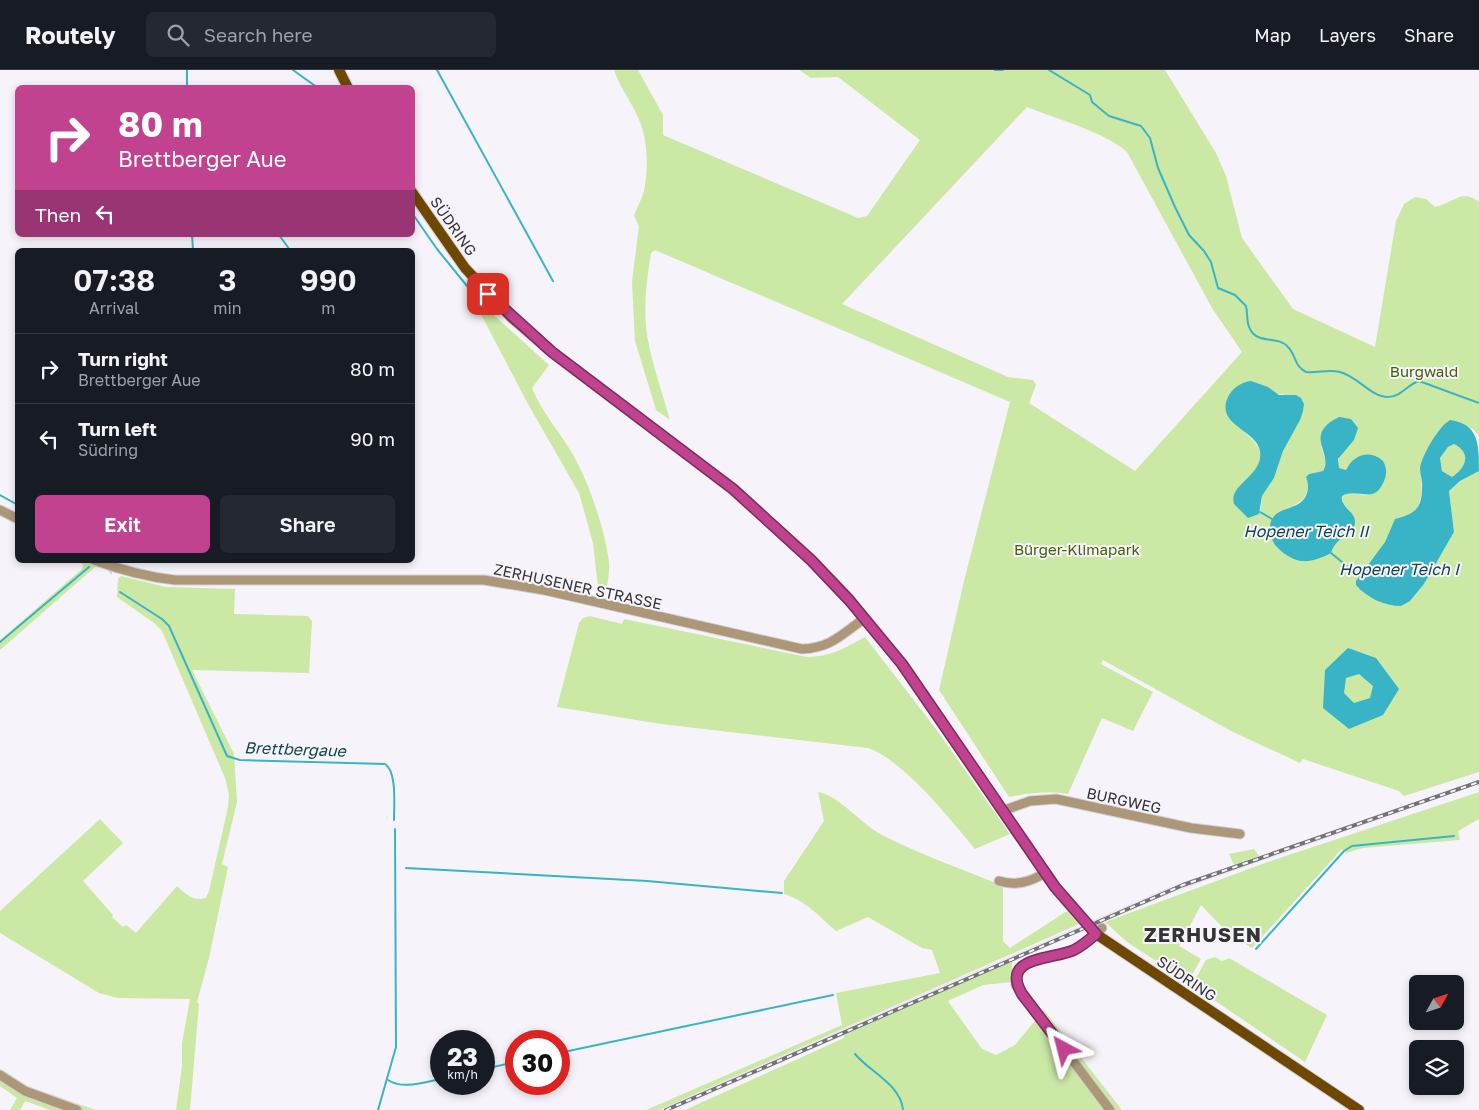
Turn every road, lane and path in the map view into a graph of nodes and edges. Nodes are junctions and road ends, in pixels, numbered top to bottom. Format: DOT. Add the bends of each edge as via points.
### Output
graph roads {
  1 [pos="339,70"];
  2 [pos="346,85"];
  3 [pos="415,196"];
  4 [pos="0,510"];
  5 [pos="15,518"];
  6 [pos="103,563"];
  7 [pos="865,618"];
  8 [pos="1002,811"];
  9 [pos="1240,834"];
  10 [pos="1045,873"];
  11 [pos="999,881"];
  12 [pos="1099,931"];
  13 [pos="0,1075"];
  14 [pos="77,1110"];
  15 [pos="1110,1110"];
  16 [pos="1359,1110"];
  1 -- 2 [label="main road"];
  3 -- 7 [label="main road, SÜDRING" via="465,268 512,318 733,489 811,560"];
  4 -- 5 [label="street"];
  6 -- 7 [label="street, ZERHUSENER STRASSE" via="134,573 175,580 484,580 544,590 802,649 817,649 832,642"];
  7 -- 8 [label="main road, SÜDRING" via="902,664"];
  8 -- 9 [label="street, BURGWEG" via="1030,801 1056,799 1191,828"];
  8 -- 10 [label="main road, SÜDRING"];
  10 -- 11 [label="street" via="1026,882"];
  10 -- 12 [label="main road, SÜDRING" via="1074,910"];
  12 -- 15 [label="street" via="1074,950 1022,966 1016,976 1016,985"];
  12 -- 16 [label="main road, SÜDRING"];
  13 -- 14 [label="street" via="42,1099"];
}
